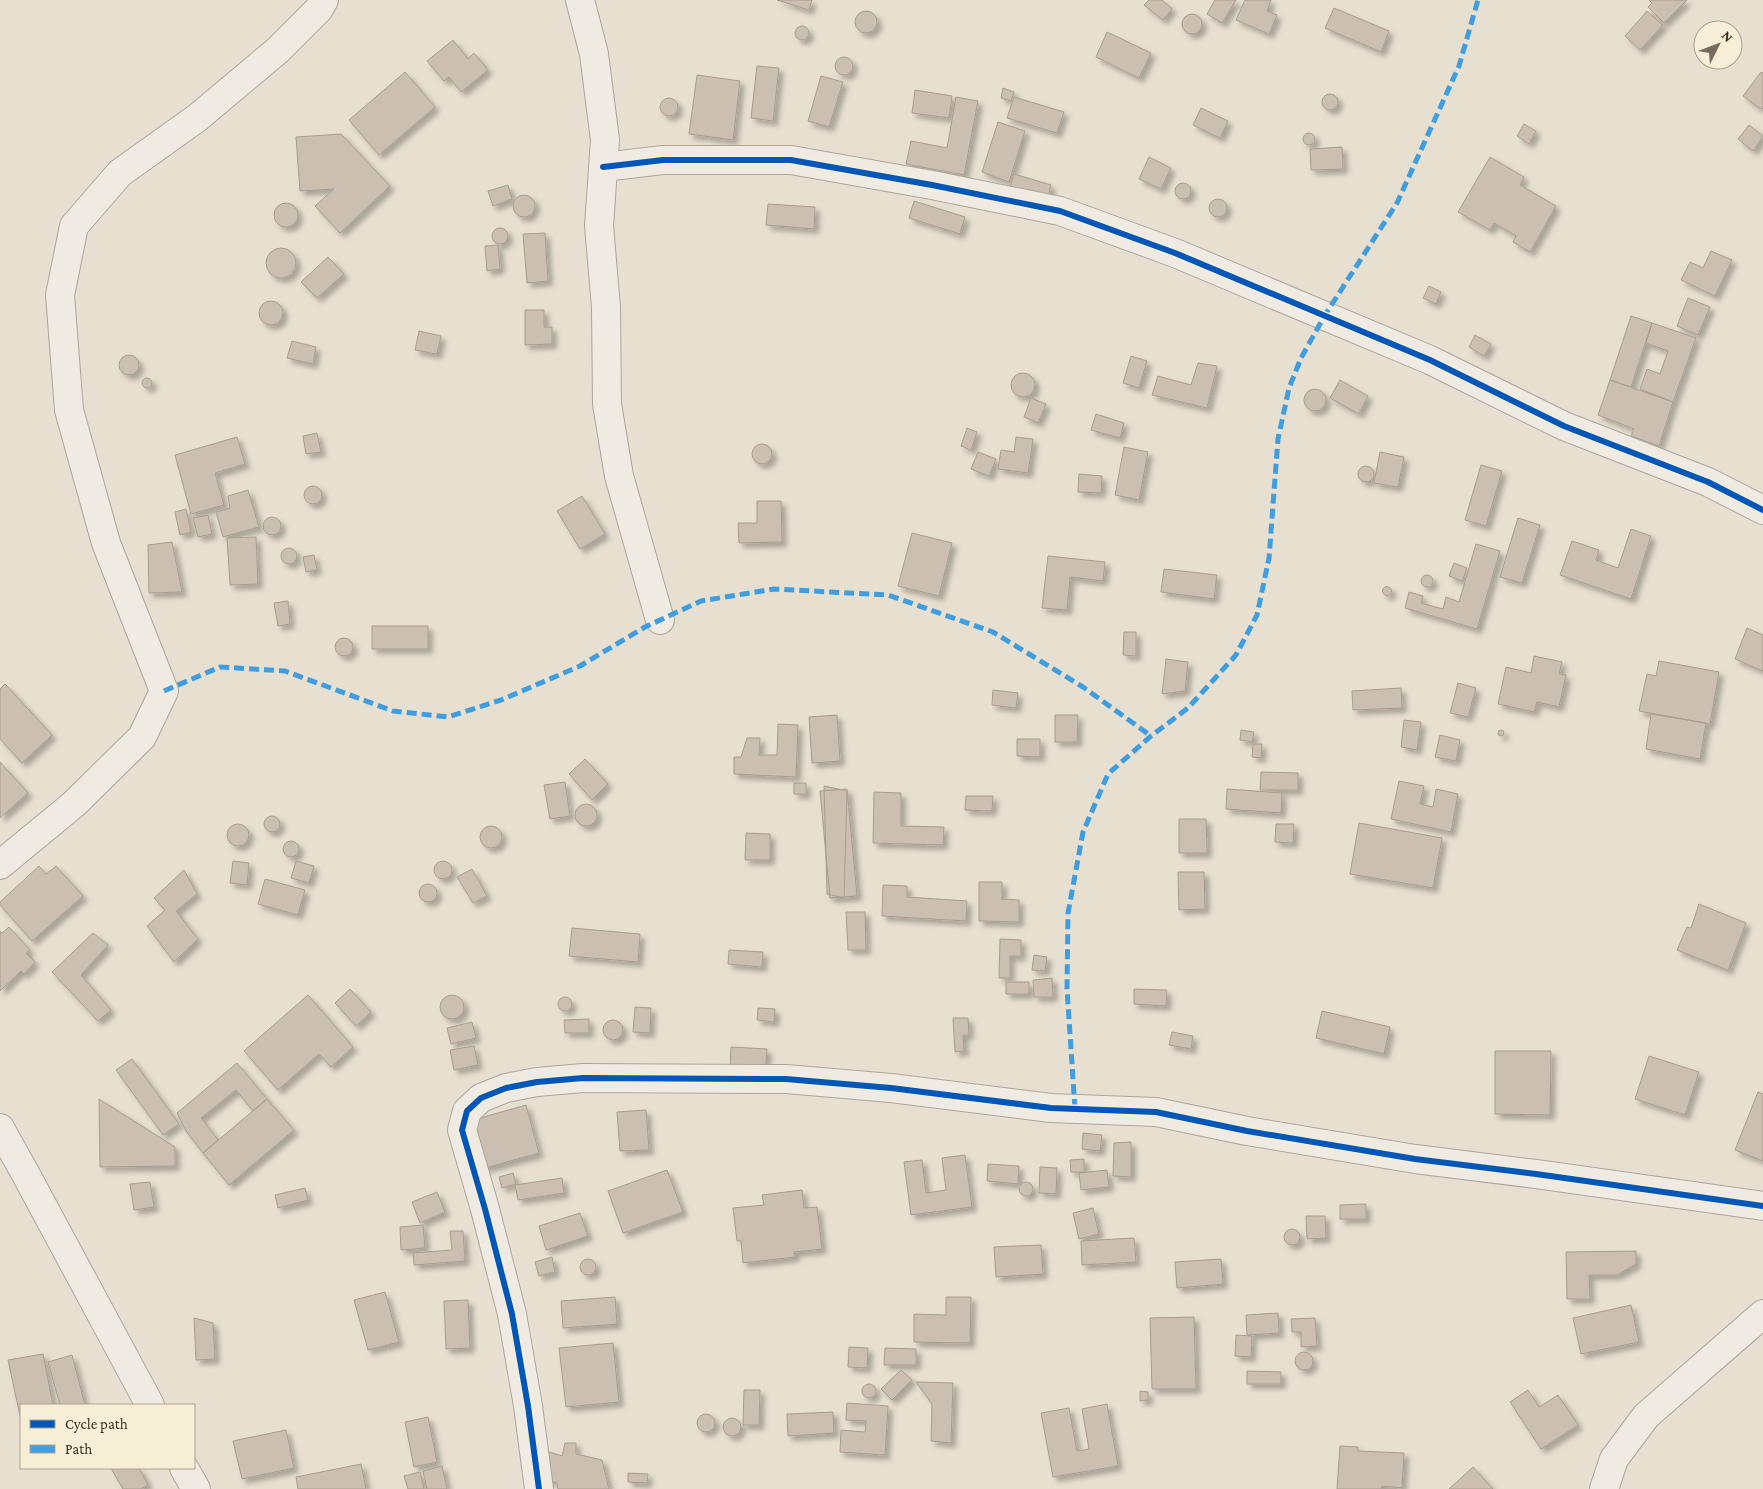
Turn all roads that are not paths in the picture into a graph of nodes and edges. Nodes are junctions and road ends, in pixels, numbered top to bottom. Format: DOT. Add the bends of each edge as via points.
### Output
graph roads {
  1 [pos="324,0"];
  2 [pos="580,0"];
  3 [pos="603,167"];
  4 [pos="1763,510"];
  5 [pos="660,620"];
  6 [pos="0,865"];
  7 [pos="0,1128"];
  8 [pos="1763,1206"];
  9 [pos="1763,1314"];
  10 [pos="149,1404"];
  11 [pos="185,1469"];
  12 [pos="196,1489"];
  13 [pos="539,1489"];
  14 [pos="1604,1489"];
  1 -- 6 [label="street" via="320,9 278,50 197,118 120,173 74,226 60,295 69,410 106,543 164,691 142,737 74,804"];
  2 -- 3 [label="street" via="594,54 605,140"];
  3 -- 4 [label="street" via="663,160 792,160 1060,211 1175,253 1387,341 1564,426 1708,482"];
  3 -- 5 [label="street" via="599,226 606,306 608,404 619,476"];
  7 -- 10 [label="street"];
  8 -- 13 [label="street" via="1415,1159 1156,1112 1051,1108 786,1079 583,1078 506,1088 481,1098 467,1111 462,1130 512,1314"];
  9 -- 14 [label="street" via="1646,1416 1614,1459"];
  11 -- 12 [label="street"];
}
